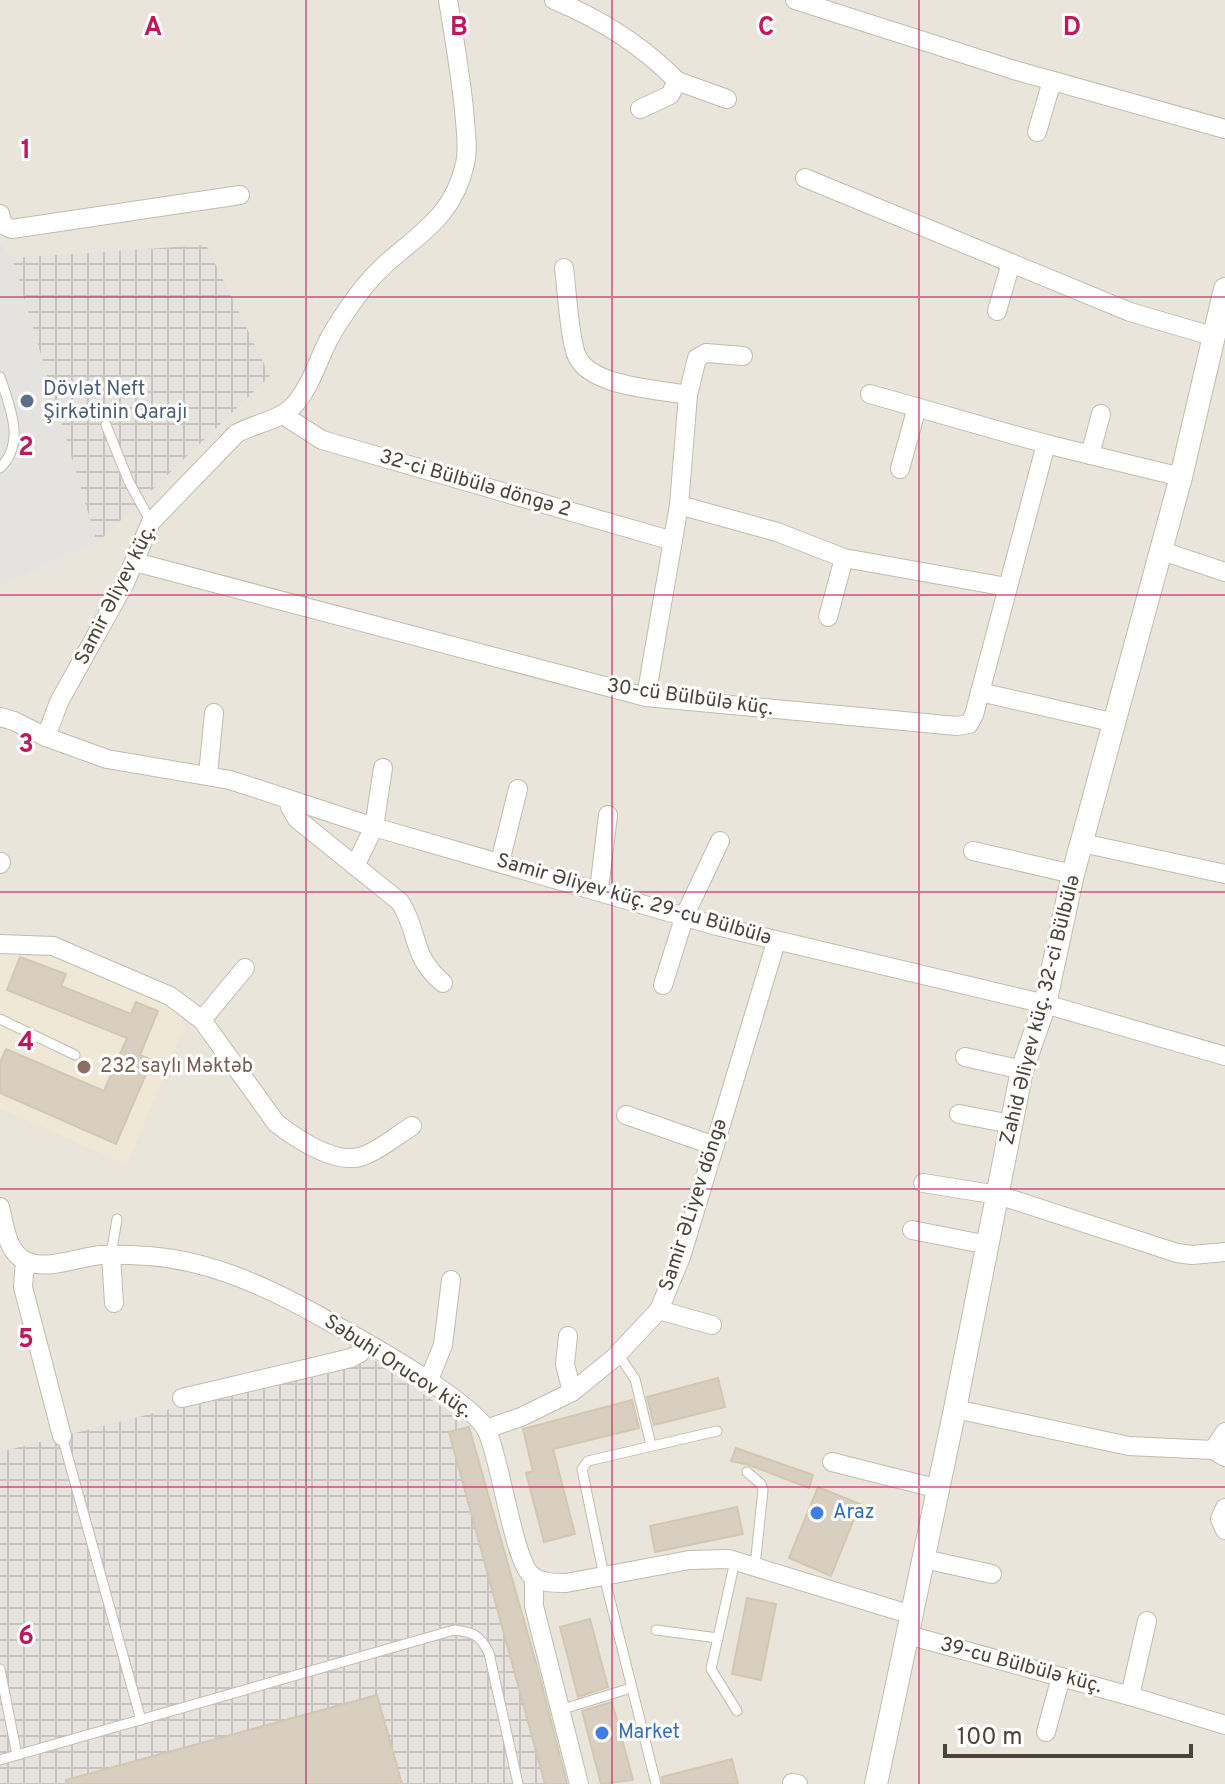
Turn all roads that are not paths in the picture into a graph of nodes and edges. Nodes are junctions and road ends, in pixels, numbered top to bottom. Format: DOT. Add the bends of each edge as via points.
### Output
graph roads {
  1 [pos="448,0"];
  2 [pos="554,0"];
  3 [pos="795,0"];
  4 [pos="677,81"];
  5 [pos="1052,81"];
  6 [pos="727,99"];
  7 [pos="640,109"];
  8 [pos="1225,129"];
  9 [pos="1037,132"];
  10 [pos="805,178"];
  11 [pos="240,195"];
  12 [pos="0,214"];
  13 [pos="1011,263"];
  14 [pos="564,268"];
  15 [pos="1225,289"];
  16 [pos="997,311"];
  17 [pos="1212,336"];
  18 [pos="743,356"];
  19 [pos="0,377"];
  20 [pos="870,394"];
  21 [pos="688,395"];
  22 [pos="917,407"];
  23 [pos="1101,414"];
  24 [pos="283,415"];
  25 [pos="106,425"];
  26 [pos="1046,444"];
  27 [pos="1090,455"];
  28 [pos="0,468"];
  29 [pos="900,469"];
  30 [pos="1181,477"];
  31 [pos="679,505"];
  32 [pos="151,522"];
  33 [pos="673,541"];
  34 [pos="1162,551"];
  35 [pos="844,558"];
  36 [pos="135,562"];
  37 [pos="1225,572"];
  38 [pos="1007,587"];
  39 [pos="828,617"];
  40 [pos="980,692"];
  41 [pos="646,697"];
  42 [pos="214,713"];
  43 [pos="0,717"];
  44 [pos="1116,723"];
  45 [pos="46,737"];
  46 [pos="383,768"];
  47 [pos="208,775"];
  48 [pos="518,789"];
  49 [pos="295,802"];
  50 [pos="608,815"];
  51 [pos="374,827"];
  52 [pos="720,841"];
  53 [pos="1082,843"];
  54 [pos="973,851"];
  55 [pos="500,862"];
  56 [pos="355,866"];
  57 [pos="1073,874"];
  58 [pos="1225,874"];
  59 [pos="599,890"];
  60 [pos="685,915"];
  61 [pos="776,942"];
  62 [pos="0,944"];
  63 [pos="245,968"];
  64 [pos="443,983"];
  65 [pos="663,985"];
  66 [pos="1045,1004"];
  67 [pos="0,1019"];
  68 [pos="202,1020"];
  69 [pos="75,1055"];
  70 [pos="1225,1056"];
  71 [pos="965,1057"];
  72 [pos="1022,1070"];
  73 [pos="959,1114"];
  74 [pos="626,1115"];
  75 [pos="1011,1124"];
  76 [pos="412,1126"];
  77 [pos="715,1146"];
  78 [pos="923,1183"];
  79 [pos="998,1195"];
  80 [pos="0,1207"];
  81 [pos="117,1219"];
  82 [pos="912,1230"];
  83 [pos="988,1245"];
  84 [pos="1225,1252"];
  85 [pos="111,1255"];
  86 [pos="25,1261"];
  87 [pos="451,1280"];
  88 [pos="114,1303"];
  89 [pos="659,1310"];
  90 [pos="712,1325"];
  91 [pos="568,1336"];
  92 [pos="368,1344"];
  93 [pos="618,1354"];
  94 [pos="428,1382"];
  95 [pos="572,1392"];
  96 [pos="182,1398"];
  97 [pos="955,1409"];
  98 [pos="486,1429"];
  99 [pos="717,1431"];
  100 [pos="1225,1432"];
  101 [pos="62,1436"];
  102 [pos="651,1445"];
  103 [pos="1219,1453"];
  104 [pos="832,1462"];
  105 [pos="747,1472"];
  106 [pos="939,1489"];
  107 [pos="1225,1508"];
  108 [pos="1225,1530"];
  109 [pos="924,1559"];
  110 [pos="735,1561"];
  111 [pos="755,1566"];
  112 [pos="992,1574"];
  113 [pos="604,1576"];
  114 [pos="534,1577"];
  115 [pos="1147,1621"];
  116 [pos="910,1625"];
  117 [pos="656,1630"];
  118 [pos="718,1638"];
  119 [pos="0,1669"];
  120 [pos="1061,1677"];
  121 [pos="631,1688"];
  122 [pos="1130,1696"];
  123 [pos="560,1710"];
  124 [pos="737,1711"];
  125 [pos="141,1720"];
  126 [pos="1225,1725"];
  127 [pos="1046,1732"];
  128 [pos="17,1755"];
  129 [pos="0,1760"];
  130 [pos="518,1784"];
  131 [pos="579,1784"];
  132 [pos="656,1784"];
  133 [pos="876,1784"];
  1 -- 24 [label="street" via="466,133 460,183 451,204 430,227 362,289 304,391"];
  2 -- 4 [label="street" via="618,33 654,57"];
  3 -- 5 [label="street"];
  4 -- 6 [label="street"];
  4 -- 7 [label="street" via="670,95"];
  5 -- 8 [label="street"];
  5 -- 9 [label="street"];
  10 -- 13 [label="street"];
  11 -- 12 [label="street" via="12,229 3,225"];
  13 -- 16 [label="street"];
  13 -- 17 [label="street" via="1130,312"];
  14 -- 21 [label="street" via="576,355 587,370 603,380"];
  15 -- 17 [label="street, Zahid Əliyev küç. 32-ci Bülbülə"];
  17 -- 30 [label="street, Zahid Əliyev küç. 32-ci Bülbülə"];
  18 -- 21 [label="street" via="706,353 697,358"];
  19 -- 28 [label="lane" via="15,439"];
  20 -- 22 [label="street"];
  21 -- 31 [label="street"];
  22 -- 26 [label="street"];
  22 -- 29 [label="street"];
  23 -- 27 [label="street"];
  24 -- 32 [label="street, Samir Əliyev küç." via="236,434"];
  24 -- 33 [label="street, 32-ci Bülbülə döngə 2" via="322,440"];
  25 -- 32 [label="lane"];
  26 -- 27 [label="street"];
  26 -- 38 [label="street, 30-cü Bülbülə küç."];
  27 -- 30 [label="street"];
  30 -- 34 [label="street, Zahid Əliyev küç. 32-ci Bülbülə"];
  31 -- 33 [label="street"];
  31 -- 35 [label="street" via="777,532"];
  32 -- 36 [label="street, Samir Əliyev küç."];
  33 -- 41 [label="street"];
  34 -- 37 [label="street"];
  34 -- 44 [label="street, Zahid Əliyev küç. 32-ci Bülbülə"];
  35 -- 38 [label="street"];
  35 -- 39 [label="street"];
  36 -- 41 [label="street, 30-cü Bülbülə küç."];
  36 -- 45 [label="street, Samir Əliyev küç." via="59,702"];
  38 -- 40 [label="street, 30-cü Bülbülə küç."];
  40 -- 41 [label="street, 30-cü Bülbülə küç." via="969,724 957,726"];
  40 -- 44 [label="street"];
  42 -- 47 [label="street"];
  43 -- 45 [label="street, Samir Əliyev küç. 29-cu Bülbülə"];
  44 -- 53 [label="street, Zahid Əliyev küç. 32-ci Bülbülə"];
  45 -- 47 [label="street, Samir Əliyev küç. 29-cu Bülbülə" via="139,766"];
  46 -- 51 [label="street"];
  47 -- 49 [label="street, Samir Əliyev küç. 29-cu Bülbülə"];
  48 -- 55 [label="street"];
  49 -- 51 [label="street, Samir Əliyev küç. 29-cu Bülbülə"];
  49 -- 56 [label="street" via="290,807 297,819"];
  50 -- 59 [label="street"];
  51 -- 55 [label="street, Samir Əliyev küç. 29-cu Bülbülə"];
  51 -- 56 [label="street"];
  52 -- 60 [label="street"];
  53 -- 57 [label="street, Zahid Əliyev küç. 32-ci Bülbülə"];
  53 -- 58 [label="street"];
  54 -- 57 [label="street"];
  55 -- 59 [label="street, Samir Əliyev küç. 29-cu Bülbülə"];
  56 -- 64 [label="street" via="400,902 416,947"];
  57 -- 66 [label="street, Zahid Əliyev küç. 32-ci Bülbülə"];
  59 -- 60 [label="street, Samir Əliyev küç. 29-cu Bülbülə"];
  60 -- 61 [label="street, Samir Əliyev küç. 29-cu Bülbülə"];
  60 -- 65 [label="street"];
  61 -- 66 [label="street, Samir Əliyev küç. 29-cu Bülbülə"];
  61 -- 77 [label="street, Samir ƏLiyev döngə"];
  62 -- 68 [label="street" via="53,946 170,996"];
  63 -- 68 [label="street"];
  66 -- 70 [label="street, Samir Əliyev küç. 29-cu Bülbülə"];
  66 -- 72 [label="street, Zahid Əliyev küç. 32-ci Bülbülə"];
  67 -- 69 [label="lane"];
  68 -- 76 [label="street" via="276,1123 324,1151 358,1158"];
  71 -- 72 [label="street"];
  72 -- 75 [label="street, Zahid Əliyev küç. 32-ci Bülbülə"];
  73 -- 75 [label="street"];
  74 -- 77 [label="street"];
  75 -- 79 [label="street, Zahid Əliyev küç. 32-ci Bülbülə"];
  77 -- 89 [label="street, Samir ƏLiyev döngə"];
  78 -- 79 [label="street"];
  79 -- 83 [label="street, Zahid Əliyev küç. 32-ci Bülbülə"];
  79 -- 84 [label="street" via="1177,1253"];
  80 -- 86 [label="street" via="10,1245"];
  81 -- 85 [label="lane"];
  82 -- 83 [label="street"];
  83 -- 97 [label="street, Zahid Əliyev küç. 32-ci Bülbülə"];
  85 -- 86 [label="street, Səbuhi Orucov küç." via="45,1264"];
  85 -- 88 [label="street"];
  85 -- 92 [label="street, Səbuhi Orucov küç." via="174,1259 248,1280"];
  86 -- 101 [label="street" via="23,1287"];
  87 -- 94 [label="street" via="443,1345"];
  89 -- 90 [label="street"];
  89 -- 93 [label="street, Samir ƏLiyev döngə"];
  91 -- 95 [label="street" via="565,1364"];
  92 -- 94 [label="street, Səbuhi Orucov küç."];
  92 -- 96 [label="street" via="351,1358"];
  93 -- 95 [label="street, Samir ƏLiyev döngə"];
  93 -- 102 [label="lane" via="635,1379"];
  94 -- 98 [label="street, Səbuhi Orucov küç." via="473,1412"];
  95 -- 98 [label="street, Samir ƏLiyev döngə"];
  97 -- 103 [label="street" via="1129,1446"];
  97 -- 106 [label="street, Zahid Əliyev küç. 32-ci Bülbülə"];
  98 -- 114 [label="street, Səbuhi Orucov küç." via="522,1561"];
  99 -- 102 [label="lane"];
  100 -- 103 [label="street"];
  101 -- 125 [label="lane"];
  102 -- 113 [label="lane" via="583,1465"];
  104 -- 106 [label="street"];
  105 -- 111 [label="lane" via="763,1490"];
  106 -- 109 [label="street, Zahid Əliyev küç. 32-ci Bülbülə"];
  107 -- 108 [label="street" via="1220,1519"];
  109 -- 112 [label="street"];
  109 -- 116 [label="street, Zahid Əliyev küç. 32-ci Bülbülə"];
  110 -- 111 [label="street"];
  110 -- 113 [label="street" via="710,1558"];
  110 -- 118 [label="lane"];
  111 -- 116 [label="street"];
  113 -- 114 [label="street" via="566,1583"];
  113 -- 121 [label="lane"];
  114 -- 123 [label="street" via="534,1606"];
  115 -- 122 [label="street"];
  116 -- 120 [label="street, 39-cu Bülbülə küç."];
  116 -- 133 [label="street, Zahid Əliyev küç. 32-ci Bülbülə"];
  117 -- 118 [label="lane"];
  118 -- 124 [label="lane" via="711,1669"];
  119 -- 128 [label="lane"];
  120 -- 122 [label="street, 39-cu Bülbülə küç."];
  120 -- 127 [label="street"];
  121 -- 123 [label="lane"];
  121 -- 132 [label="lane"];
  122 -- 126 [label="street, 39-cu Bülbülə küç."];
  123 -- 131 [label="street"];
  125 -- 128 [label="lane"];
  125 -- 130 [label="lane" via="454,1630 473,1632 489,1653"];
  128 -- 129 [label="lane"];
}
